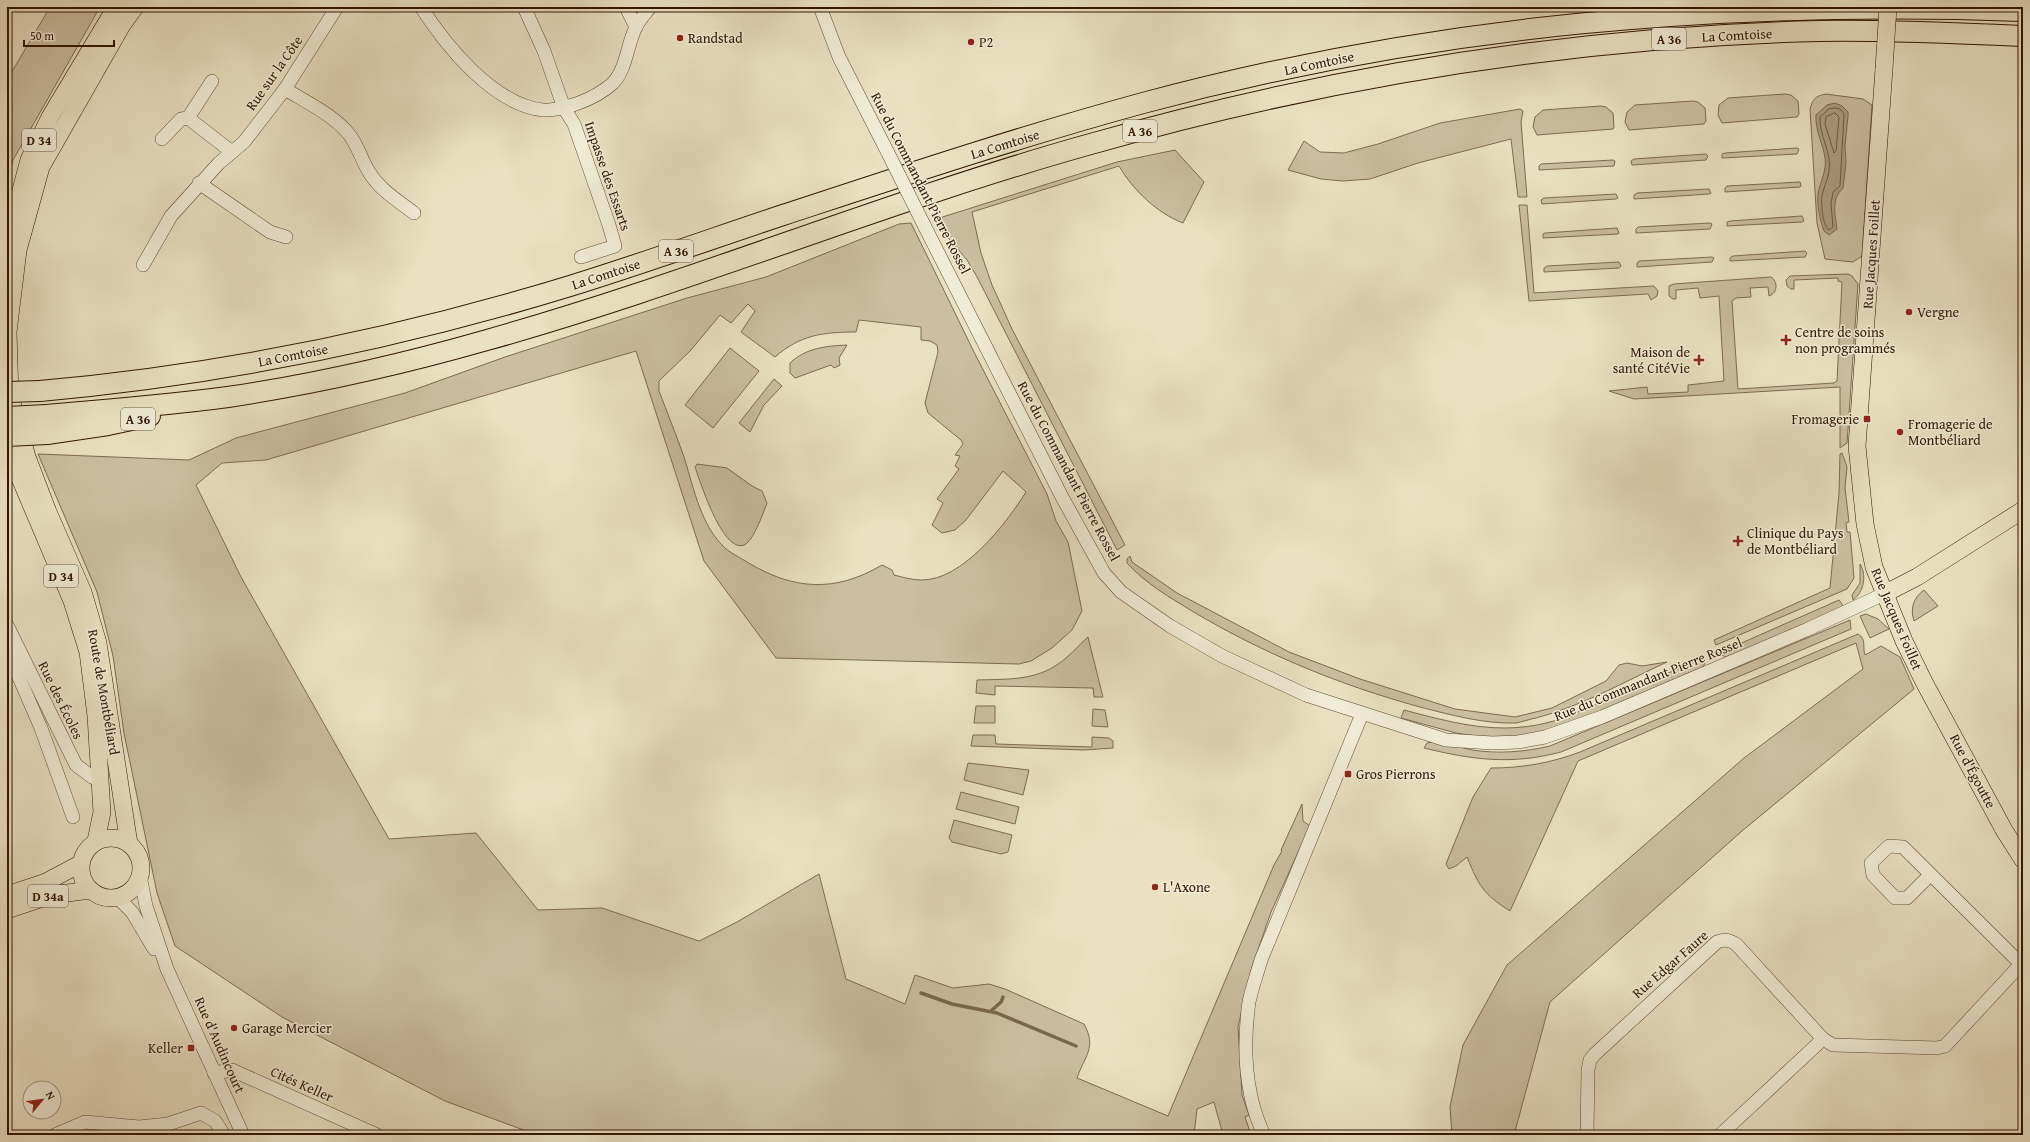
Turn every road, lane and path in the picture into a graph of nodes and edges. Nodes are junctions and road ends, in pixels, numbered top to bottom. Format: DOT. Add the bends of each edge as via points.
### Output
graph roads {
  1 [pos="116,7"];
  2 [pos="135,7"];
  3 [pos="337,7"];
  4 [pos="421,7"];
  5 [pos="524,7"];
  6 [pos="626,7"];
  7 [pos="650,7"];
  8 [pos="820,7"];
  9 [pos="1692,7"];
  10 [pos="1888,7"];
  11 [pos="2023,11"];
  12 [pos="1631,17"];
  13 [pos="636,27"];
  14 [pos="2023,36"];
  15 [pos="212,81"];
  16 [pos="285,89"];
  17 [pos="564,108"];
  18 [pos="188,118"];
  19 [pos="162,139"];
  20 [pos="232,152"];
  21 [pos="199,183"];
  22 [pos="414,212"];
  23 [pos="286,237"];
  24 [pos="7,243"];
  25 [pos="581,257"];
  26 [pos="144,265"];
  27 [pos="7,392"];
  28 [pos="7,417"];
  29 [pos="47,424"];
  30 [pos="7,436"];
  31 [pos="7,442"];
  32 [pos="2023,510"];
  33 [pos="1884,594"];
  34 [pos="8,629"];
  35 [pos="7,650"];
  36 [pos="1924,682"];
  37 [pos="1362,714"];
  38 [pos="99,780"];
  39 [pos="122,796"];
  40 [pos="73,817"];
  41 [pos="96,841"];
  42 [pos="130,844"];
  43 [pos="2023,860"];
  44 [pos="80,864"];
  45 [pos="1930,875"];
  46 [pos="140,876"];
  47 [pos="90,890"];
  48 [pos="7,895"];
  49 [pos="117,897"];
  50 [pos="7,910"];
  51 [pos="2022,963"];
  52 [pos="167,969"];
  53 [pos="1823,1039"];
  54 [pos="214,1073"];
  55 [pos="141,1131"];
  56 [pos="55,1135"];
  57 [pos="224,1135"];
  58 [pos="243,1135"];
  59 [pos="377,1135"];
  60 [pos="1264,1135"];
  61 [pos="1587,1135"];
  62 [pos="1720,1135"];
  1 -- 24 [label="main road, D 34" via="50,117 29,160"];
  2 -- 39 [label="main road, Route de Montbéliard / D 34" via="110,45 41,166 18,250 8,332 10,396 27,457 83,592 98,643"];
  3 -- 16 [label="street, Rue sur la Côte"];
  4 -- 17 [label="street" via="451,49 505,97 530,108"];
  5 -- 17 [label="street" via="544,51"];
  6 -- 13 [label="street"];
  7 -- 13 [label="street"];
  8 -- 37 [label="street, Rue du Commandant Pierre Rossel, bridge" via="839,57 1062,497 1104,573 1116,588 1170,626 1222,656 1306,695"];
  9 -- 12 [label="highway"];
  10 -- 33 [label="main road, Rue Jacques Foillet, bridge" via="1857,446 1865,524 1874,567"];
  11 -- 12 [label="highway, La Comtoise / A 36" via="1774,8"];
  12 -- 27 [label="highway, La Comtoise / A 36, bridge" via="1550,25 1421,43 1258,75 1147,102 1022,138 568,287 433,324 343,345 249,364 112,383"];
  13 -- 17 [label="street" via="623,65 614,82 599,94"];
  14 -- 29 [label="highway, La Comtoise / A 36" via="1826,31 1683,38 1500,57 1332,86 1160,125 1021,164 877,210 585,311 483,341 351,373 227,397 108,425"];
  15 -- 18 [label="street"];
  16 -- 20 [label="street, Rue sur la Côte" via="244,142"];
  16 -- 22 [label="street" via="324,113 348,133 380,188"];
  17 -- 25 [label="street, Impasse des Essarts" via="574,124 614,246"];
  18 -- 19 [label="street" via="181,119"];
  18 -- 20 [label="street"];
  20 -- 21 [label="street, Rue sur la Côte"];
  21 -- 23 [label="street" via="270,232"];
  21 -- 26 [label="street, Rue sur la Côte" via="171,216"];
  28 -- 29 [label="highway, La Comtoise / A 36, bridge"];
  29 -- 30 [label="highway, La Comtoise / A 36, bridge"];
  31 -- 38 [label="main road, Route de Montbéliard / D 34" via="72,601 88,652 96,716"];
  32 -- 33 [label="main road" via="1918,577"];
  33 -- 36 [label="main road, Rue Jacques Foillet"];
  33 -- 37 [label="street, Rue du Commandant Pierre Rossel" via="1602,717 1545,737 1492,743 1446,740"];
  34 -- 38 [label="street, Rue des Écoles" via="76,765"];
  35 -- 40 [label="street" via="41,728"];
  36 -- 43 [label="main road, Rue d'Égoutte" via="2004,830"];
  37 -- 60 [label="street" via="1261,960 1250,1000 1246,1036 1249,1086"];
  38 -- 39 [label="main road" via="113,787"];
  38 -- 41 [label="main road, Route de Montbéliard / D 34" via="102,812"];
  39 -- 42 [label="main road, Route de Montbéliard / D 34"];
  41 -- 42 [label="main road" via="114,838"];
  41 -- 44 [label="main road" via="89,846"];
  42 -- 46 [label="main road" via="139,858"];
  44 -- 47 [label="main road" via="82,878"];
  44 -- 48 [label="main road, D 34a" via="46,882"];
  45 -- 45 [label="street" via="1903,847 1889,846 1871,863 1873,875 1896,898 1906,898"];
  45 -- 51 [label="street"];
  46 -- 49 [label="main road" via="131,890"];
  46 -- 52 [label="street, Rue d'Audincourt" via="146,906"];
  47 -- 49 [label="main road" via="103,897"];
  47 -- 50 [label="main road, D 34a" via="52,895"];
  49 -- 52 [label="street, Rue d'Audincourt" via="132,912"];
  51 -- 53 [label="street, Rue Edgar Faure" via="1945,1046 1937,1048 1833,1045"];
  52 -- 54 [label="street, Rue d'Audincourt"];
  53 -- 61 [label="street, Rue Edgar Faure" via="1736,944 1728,940 1717,942 1590,1060"];
  53 -- 62 [label="street"];
  54 -- 58 [label="street, Rue d'Audincourt"];
  54 -- 59 [label="street, Cités Keller" via="232,1070"];
  55 -- 56 [label="street" via="85,1122"];
  55 -- 57 [label="street" via="201,1113 216,1117"];
}
